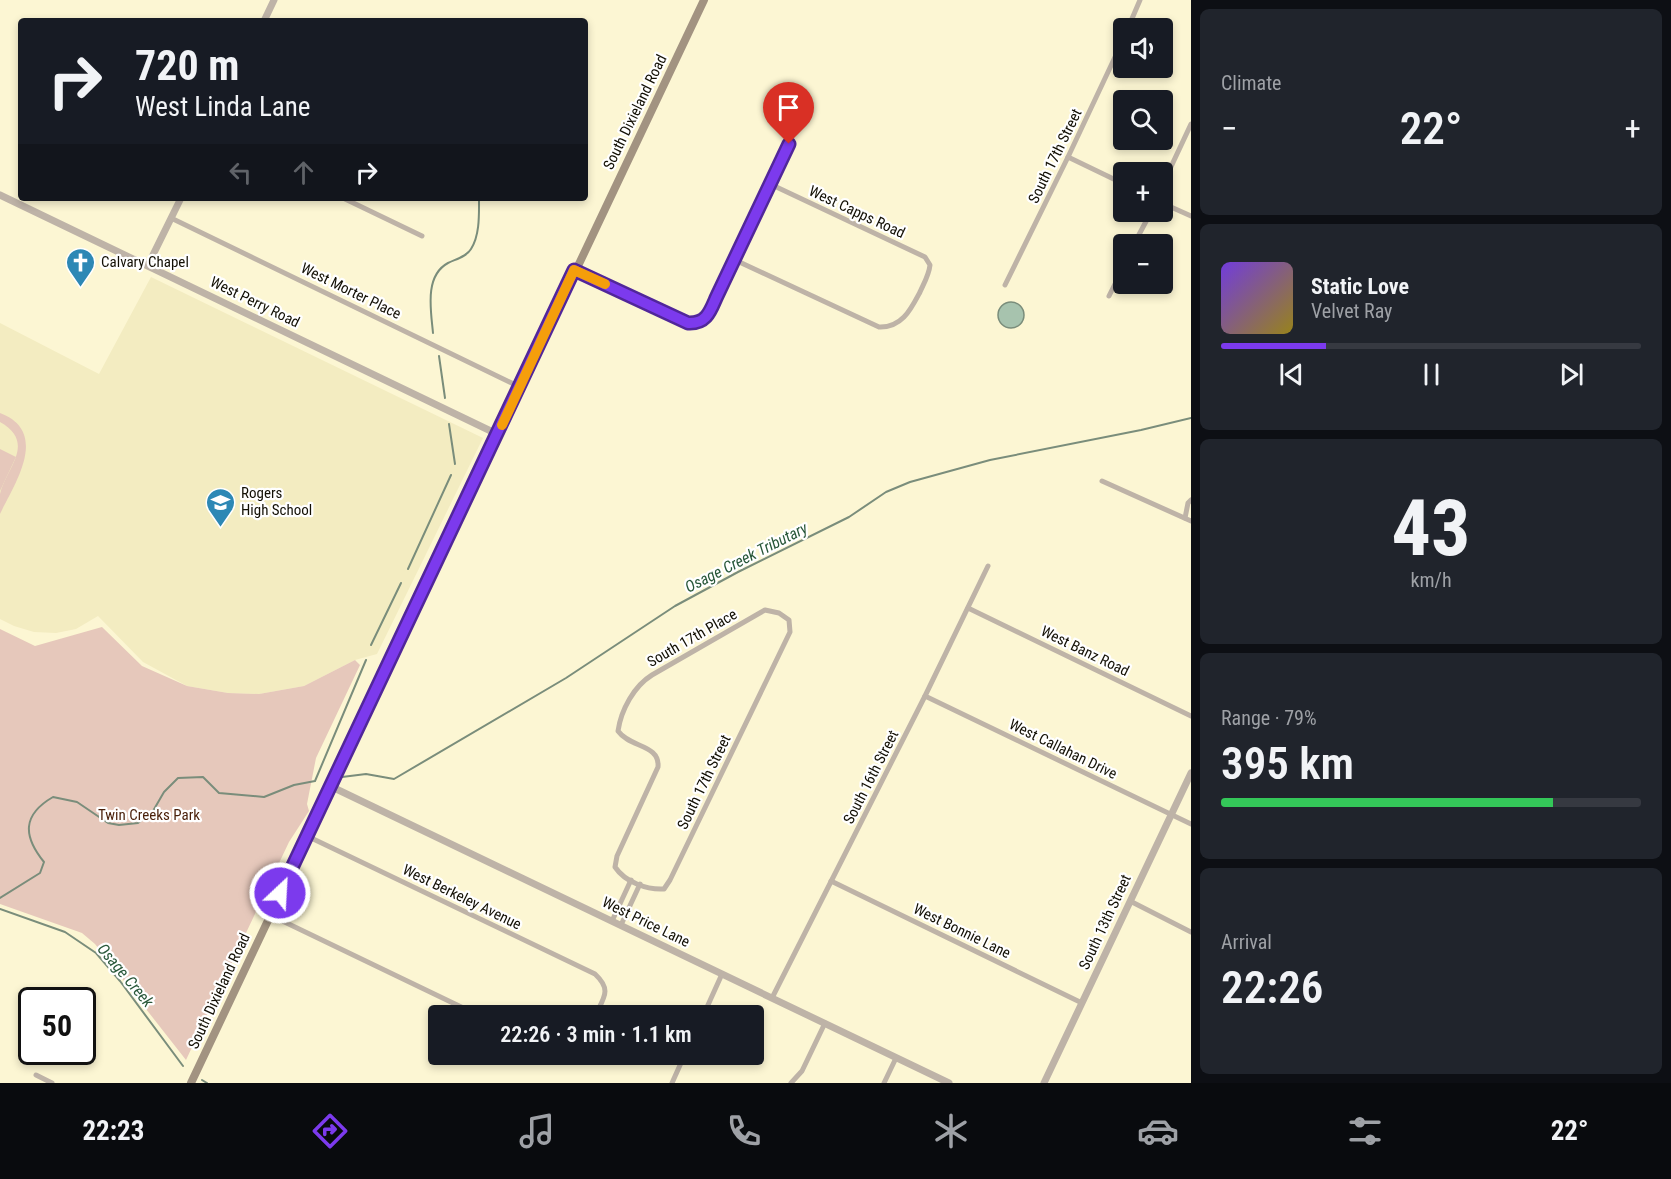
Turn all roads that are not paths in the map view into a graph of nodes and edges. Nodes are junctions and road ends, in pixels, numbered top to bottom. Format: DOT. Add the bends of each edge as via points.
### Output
graph roads {
  1 [pos="274,0"];
  2 [pos="704,0"];
  3 [pos="1140,0"];
  4 [pos="265,18"];
  5 [pos="1132,18"];
  6 [pos="1113,61"];
  7 [pos="1191,124"];
  8 [pos="789,144"];
  9 [pos="1068,157"];
  10 [pos="1173,162"];
  11 [pos="1113,179"];
  12 [pos="770,184"];
  13 [pos="0,195"];
  14 [pos="180,201"];
  15 [pos="349,201"];
  16 [pos="1173,208"];
  17 [pos="1191,216"];
  18 [pos="171,218"];
  19 [pos="422,236"];
  20 [pos="735,260"];
  21 [pos="148,266"];
  22 [pos="574,270"];
  23 [pos="1005,285"];
  24 [pos="1113,288"];
  25 [pos="1109,296"];
  26 [pos="520,387"];
  27 [pos="497,434"];
  28 [pos="1102,481"];
  29 [pos="1191,500"];
  30 [pos="1188,520"];
  31 [pos="988,566"];
  32 [pos="968,608"];
  33 [pos="789,620"];
  34 [pos="925,696"];
  35 [pos="1191,716"];
  36 [pos="1191,773"];
  37 [pos="330,786"];
  38 [pos="1171,814"];
  39 [pos="1191,824"];
  40 [pos="307,836"];
  41 [pos="631,880"];
  42 [pos="831,881"];
  43 [pos="640,884"];
  44 [pos="1130,901"];
  45 [pos="270,915"];
  46 [pos="612,921"];
  47 [pos="621,925"];
  48 [pos="1191,932"];
  49 [pos="722,974"];
  50 [pos="772,998"];
  51 [pos="1082,1003"];
  52 [pos="457,1005"];
  53 [pos="600,1005"];
  54 [pos="708,1005"];
  55 [pos="825,1023"];
  56 [pos="896,1058"];
  57 [pos="680,1065"];
  58 [pos="36,1075"];
  59 [pos="52,1083"];
  60 [pos="191,1083"];
  61 [pos="672,1083"];
  62 [pos="791,1083"];
  63 [pos="884,1083"];
  64 [pos="949,1083"];
  65 [pos="1044,1083"];
  1 -- 4 [label="street"];
  2 -- 22 [label="main road, South Dixieland Road"];
  3 -- 5 [label="street"];
  6 -- 9 [label="street, South 17th Street"];
  7 -- 10 [label="street"];
  8 -- 12 [label="street"];
  9 -- 11 [label="street"];
  9 -- 23 [label="street, South 17th Street"];
  12 -- 20 [label="street"];
  12 -- 20 [label="street, West Capps Road" via="925,257 930,266 925,281 909,312 886,327 873,325"];
  13 -- 21 [label="street, West Perry Road"];
  14 -- 18 [label="street"];
  15 -- 19 [label="street"];
  16 -- 17 [label="street"];
  18 -- 21 [label="street"];
  18 -- 26 [label="street, West Morter Place"];
  20 -- 22 [label="street" via="707,316 697,324"];
  21 -- 27 [label="street, West Perry Road"];
  22 -- 26 [label="main road, South Dixieland Road"];
  24 -- 25 [label="street"];
  26 -- 27 [label="main road, South Dixieland Road"];
  27 -- 37 [label="main road, South Dixieland Road"];
  28 -- 30 [label="street"];
  29 -- 30 [label="street"];
  31 -- 32 [label="street, South 16th Street"];
  32 -- 34 [label="street, South 16th Street"];
  32 -- 35 [label="street, West Banz Road"];
  33 -- 41 [label="street, South 17th Place" via="765,610 642,681 633,693 618,731 659,759 617,856 615,867 620,875"];
  33 -- 43 [label="street, South 17th Street" via="790,632 670,880 664,889 652,890"];
  34 -- 38 [label="street, West Callahan Drive"];
  34 -- 42 [label="street, South 16th Street"];
  36 -- 38 [label="street, South 13th Street"];
  37 -- 40 [label="main road, South Dixieland Road"];
  37 -- 46 [label="street, West Price Lane"];
  38 -- 39 [label="street, West Callahan Drive"];
  38 -- 44 [label="street, South 13th Street"];
  40 -- 45 [label="main road, South Dixieland Road"];
  40 -- 53 [label="street, West Berkeley Avenue" via="595,974 604,982 606,992"];
  41 -- 43 [label="street"];
  41 -- 46 [label="street"];
  42 -- 50 [label="street, South 16th Street"];
  42 -- 51 [label="street, West Bonnie Lane"];
  43 -- 47 [label="street"];
  44 -- 48 [label="street"];
  44 -- 51 [label="street, South 13th Street"];
  45 -- 52 [label="street"];
  45 -- 60 [label="main road, South Dixieland Road"];
  46 -- 47 [label="street, West Price Lane"];
  47 -- 49 [label="street, West Price Lane"];
  49 -- 50 [label="street, West Price Lane"];
  49 -- 54 [label="street"];
  50 -- 55 [label="street, West Price Lane"];
  51 -- 65 [label="street, South 13th Street"];
  55 -- 56 [label="street, West Price Lane"];
  55 -- 62 [label="street" via="802,1071"];
  56 -- 63 [label="street"];
  56 -- 64 [label="street, West Price Lane"];
  57 -- 61 [label="street"];
  58 -- 59 [label="street"];
}
